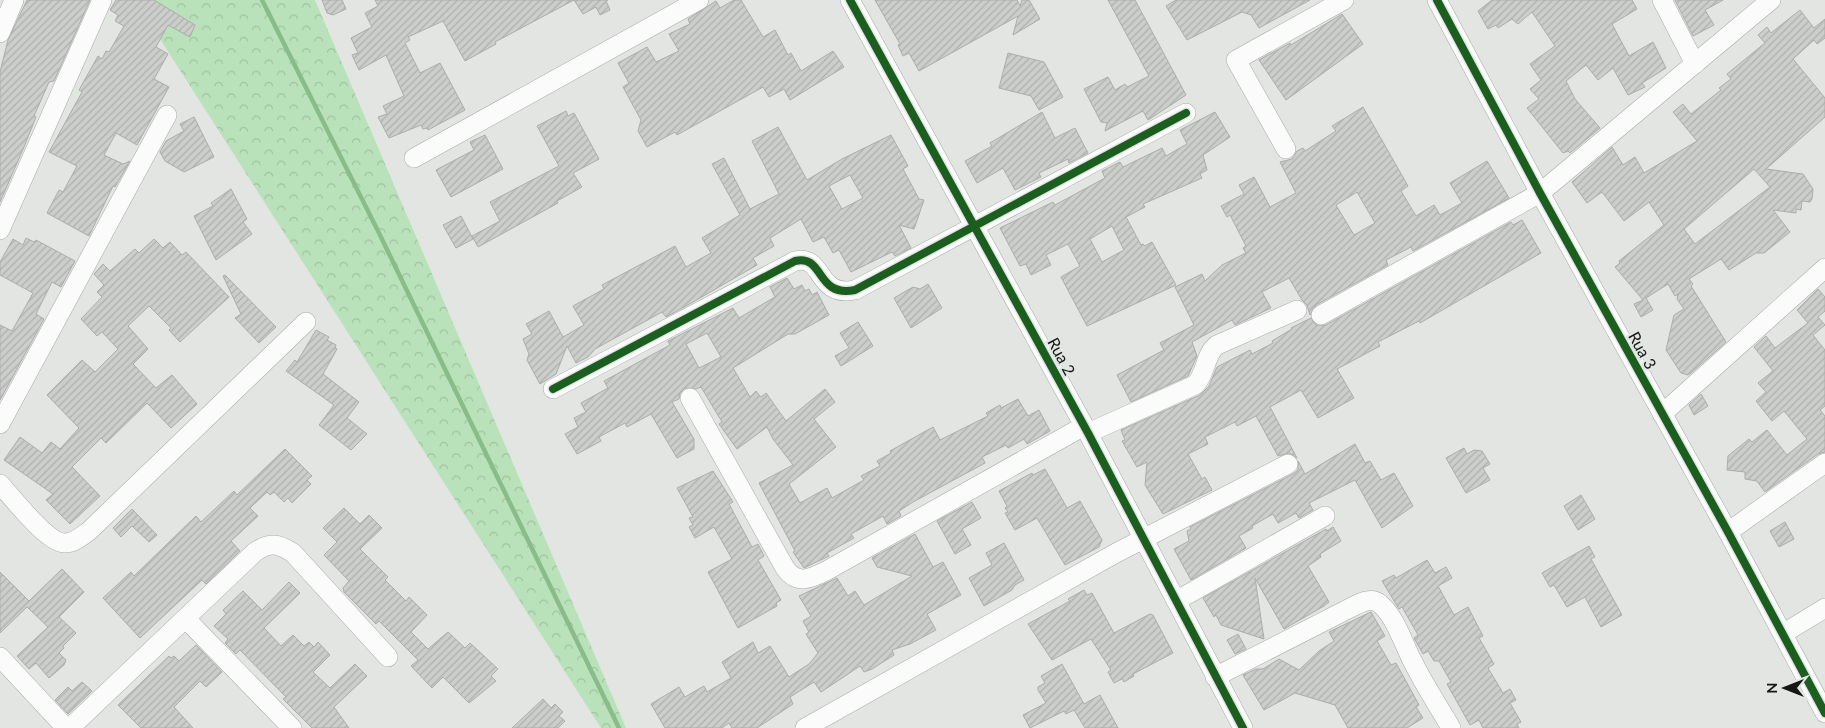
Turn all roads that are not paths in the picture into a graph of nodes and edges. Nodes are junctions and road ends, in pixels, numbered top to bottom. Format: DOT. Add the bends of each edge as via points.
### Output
graph roads {
  1 [pos="102,0"];
  2 [pos="699,0"];
  3 [pos="850,0"];
  4 [pos="1344,0"];
  5 [pos="1437,0"];
  6 [pos="1662,0"];
  7 [pos="1771,0"];
  8 [pos="9,2"];
  9 [pos="0,33"];
  10 [pos="1695,64"];
  11 [pos="1186,113"];
  12 [pos="167,116"];
  13 [pos="1286,149"];
  14 [pos="414,158"];
  15 [pos="1540,193"];
  16 [pos="975,225"];
  17 [pos="0,230"];
  18 [pos="1825,268"];
  19 [pos="1297,310"];
  20 [pos="1321,315"];
  21 [pos="306,322"];
  22 [pos="553,389"];
  23 [pos="690,398"];
  24 [pos="1662,414"];
  25 [pos="0,424"];
  26 [pos="1086,430"];
  27 [pos="1825,463"];
  28 [pos="1288,464"];
  29 [pos="0,484"];
  30 [pos="1326,516"];
  31 [pos="1728,532"];
  32 [pos="1144,538"];
  33 [pos="1176,601"];
  34 [pos="1825,608"];
  35 [pos="186,619"];
  36 [pos="1784,633"];
  37 [pos="388,657"];
  38 [pos="0,658"];
  39 [pos="1215,677"];
  40 [pos="1825,712"];
  41 [pos="66,728"];
  42 [pos="70,728"];
  43 [pos="292,728"];
  44 [pos="805,728"];
  45 [pos="1243,728"];
  46 [pos="1451,728"];
  1 -- 17 [label="street"];
  2 -- 14 [label="street"];
  3 -- 16 [label="street, Rua 2"];
  4 -- 13 [label="street" via="1236,60"];
  5 -- 15 [label="street, Rua 3"];
  6 -- 10 [label="street"];
  7 -- 10 [label="street"];
  8 -- 9 [label="street"];
  10 -- 15 [label="street"];
  11 -- 16 [label="street"];
  12 -- 25 [label="street"];
  15 -- 20 [label="street"];
  15 -- 24 [label="street, Rua 3"];
  16 -- 22 [label="street" via="864,286 845,292 831,289 818,270 805,260 795,260"];
  16 -- 26 [label="street, Rua 2"];
  18 -- 24 [label="street"];
  19 -- 26 [label="street" via="1212,349 1195,385"];
  21 -- 29 [label="street" via="74,541 65,543 50,538"];
  23 -- 26 [label="street" via="786,568 793,577 802,580 826,571"];
  24 -- 31 [label="street, Rua 3"];
  26 -- 32 [label="street, Rua 2"];
  27 -- 31 [label="street"];
  28 -- 32 [label="street"];
  30 -- 33 [label="street"];
  31 -- 36 [label="street, Rua 3"];
  32 -- 33 [label="street, Rua 2"];
  32 -- 44 [label="street"];
  33 -- 39 [label="street, Rua 2"];
  34 -- 36 [label="street"];
  35 -- 37 [label="street" via="254,552 280,544 313,573"];
  35 -- 42 [label="street"];
  35 -- 43 [label="street"];
  36 -- 40 [label="street, Rua 3"];
  38 -- 41 [label="street"];
  39 -- 45 [label="street, Rua 2"];
  39 -- 46 [label="street" via="1354,606 1374,601 1388,614"];
}
